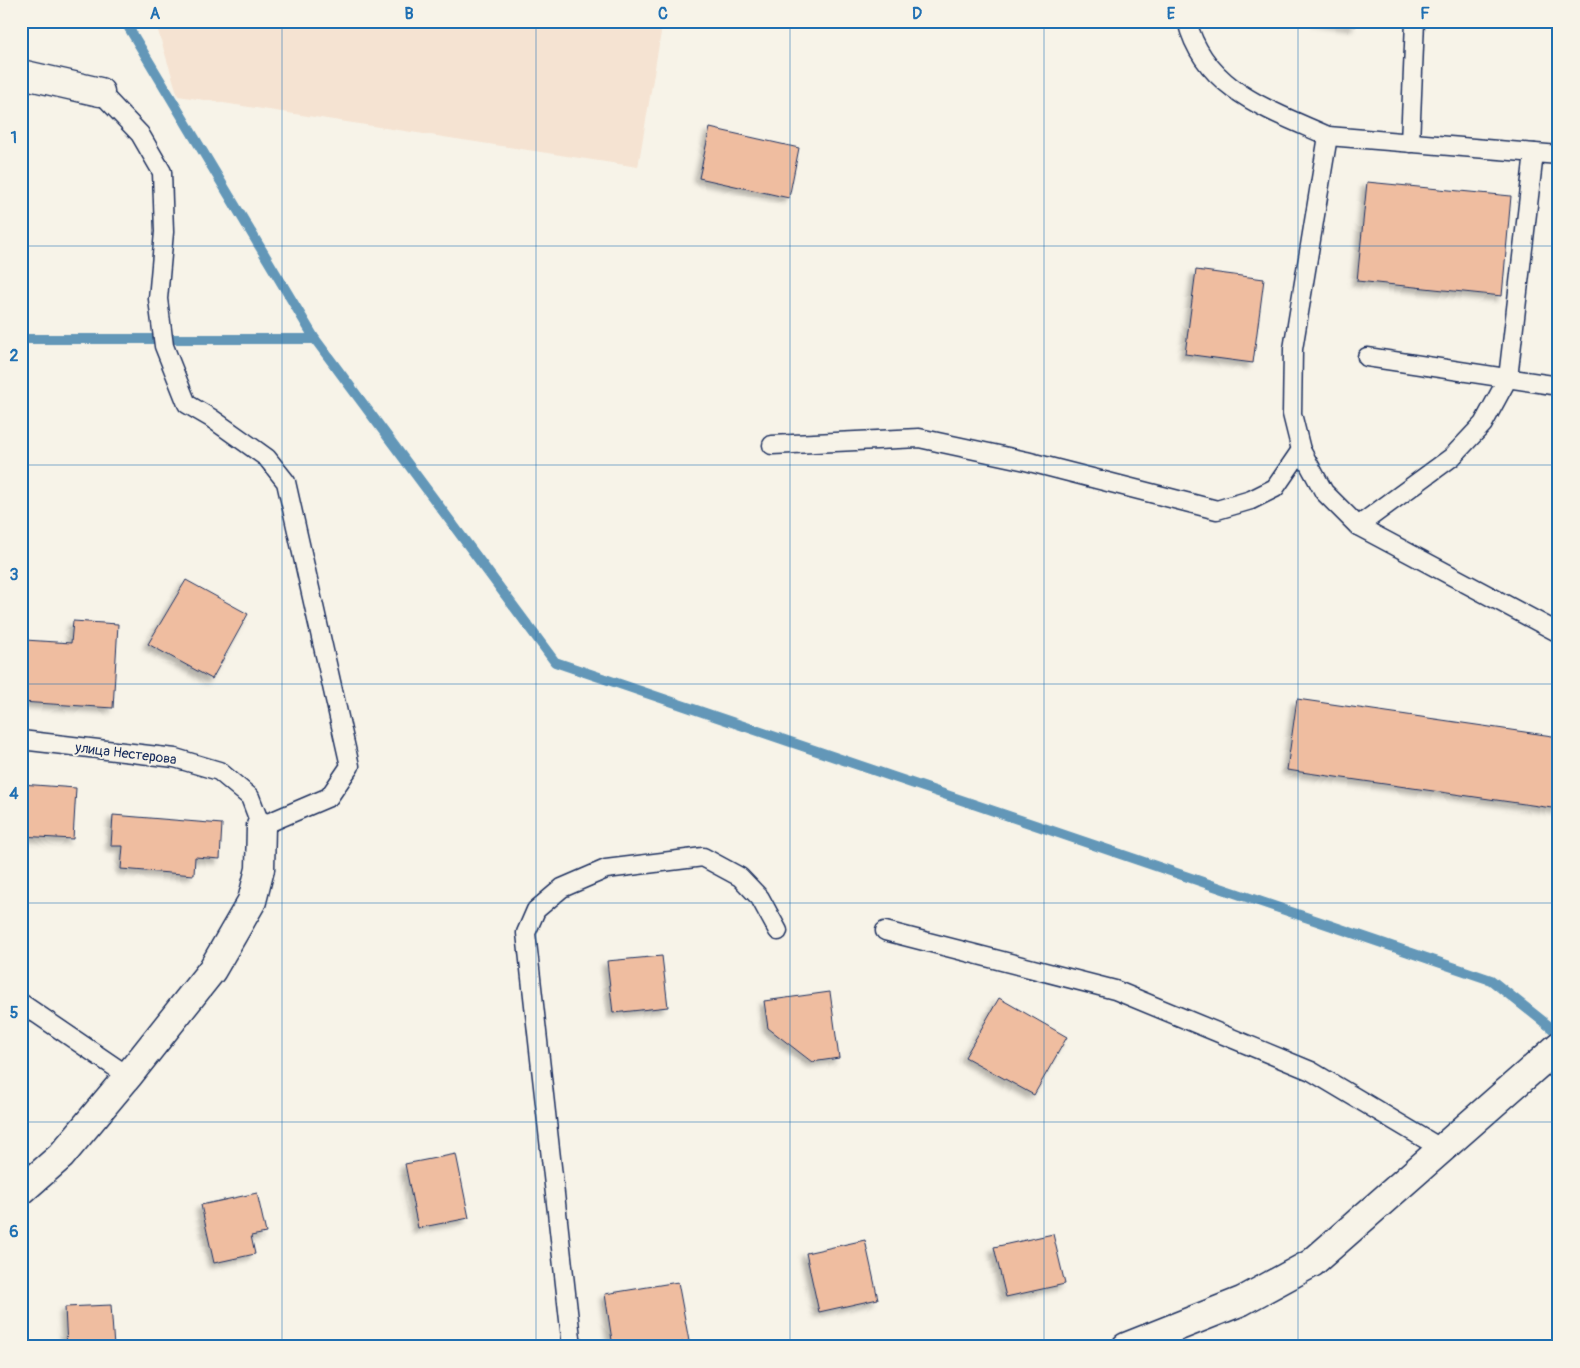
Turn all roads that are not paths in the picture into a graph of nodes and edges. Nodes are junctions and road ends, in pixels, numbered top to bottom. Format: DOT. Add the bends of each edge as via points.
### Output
graph roads {
  1 [pos="1187,21"];
  2 [pos="1414,21"];
  3 [pos="21,74"];
  4 [pos="100,92"];
  5 [pos="1328,136"];
  6 [pos="1410,143"];
  7 [pos="1534,153"];
  8 [pos="1559,155"];
  9 [pos="1367,357"];
  10 [pos="1508,378"];
  11 [pos="1559,386"];
  12 [pos="772,445"];
  13 [pos="1301,450"];
  14 [pos="1358,526"];
  15 [pos="1559,633"];
  16 [pos="21,740"];
  17 [pos="261,826"];
  18 [pos="778,931"];
  19 [pos="885,931"];
  20 [pos="21,1003"];
  21 [pos="1559,1046"];
  22 [pos="128,1076"];
  23 [pos="1442,1149"];
  24 [pos="21,1191"];
  25 [pos="1132,1346"];
  26 [pos="572,1347"];
  1 -- 5 [label="lane" via="1191,38 1206,65 1245,98"];
  2 -- 6 [label="lane"];
  3 -- 4 [label="street"];
  4 -- 17 [label="lane" via="140,134 162,172 164,232 158,299 164,346 187,404 267,458 286,482 350,766 330,797"];
  5 -- 6 [label="lane"];
  5 -- 13 [label="lane" via="1293,349 1292,414"];
  6 -- 7 [label="lane"];
  7 -- 8 [label="lane"];
  7 -- 10 [label="lane"];
  9 -- 10 [label="lane"];
  10 -- 11 [label="lane"];
  10 -- 14 [label="lane" via="1483,424 1452,457"];
  12 -- 13 [label="lane" via="919,438 1026,461 1217,510 1251,500 1276,488"];
  13 -- 14 [label="lane" via="1324,492"];
  14 -- 15 [label="lane"];
  16 -- 17 [label="lane, улица Нестерова" via="175,758 219,771 250,797"];
  17 -- 22 [label="street" via="260,869 252,901 212,970"];
  18 -- 26 [label="lane" via="760,898 740,877 703,857 606,869 562,888 536,910 526,934"];
  19 -- 23 [label="lane" via="1114,990 1311,1071"];
  20 -- 22 [label="lane"];
  21 -- 23 [label="street"];
  22 -- 24 [label="street" via="61,1156"];
  23 -- 25 [label="street" via="1312,1263 1242,1301"];
}
